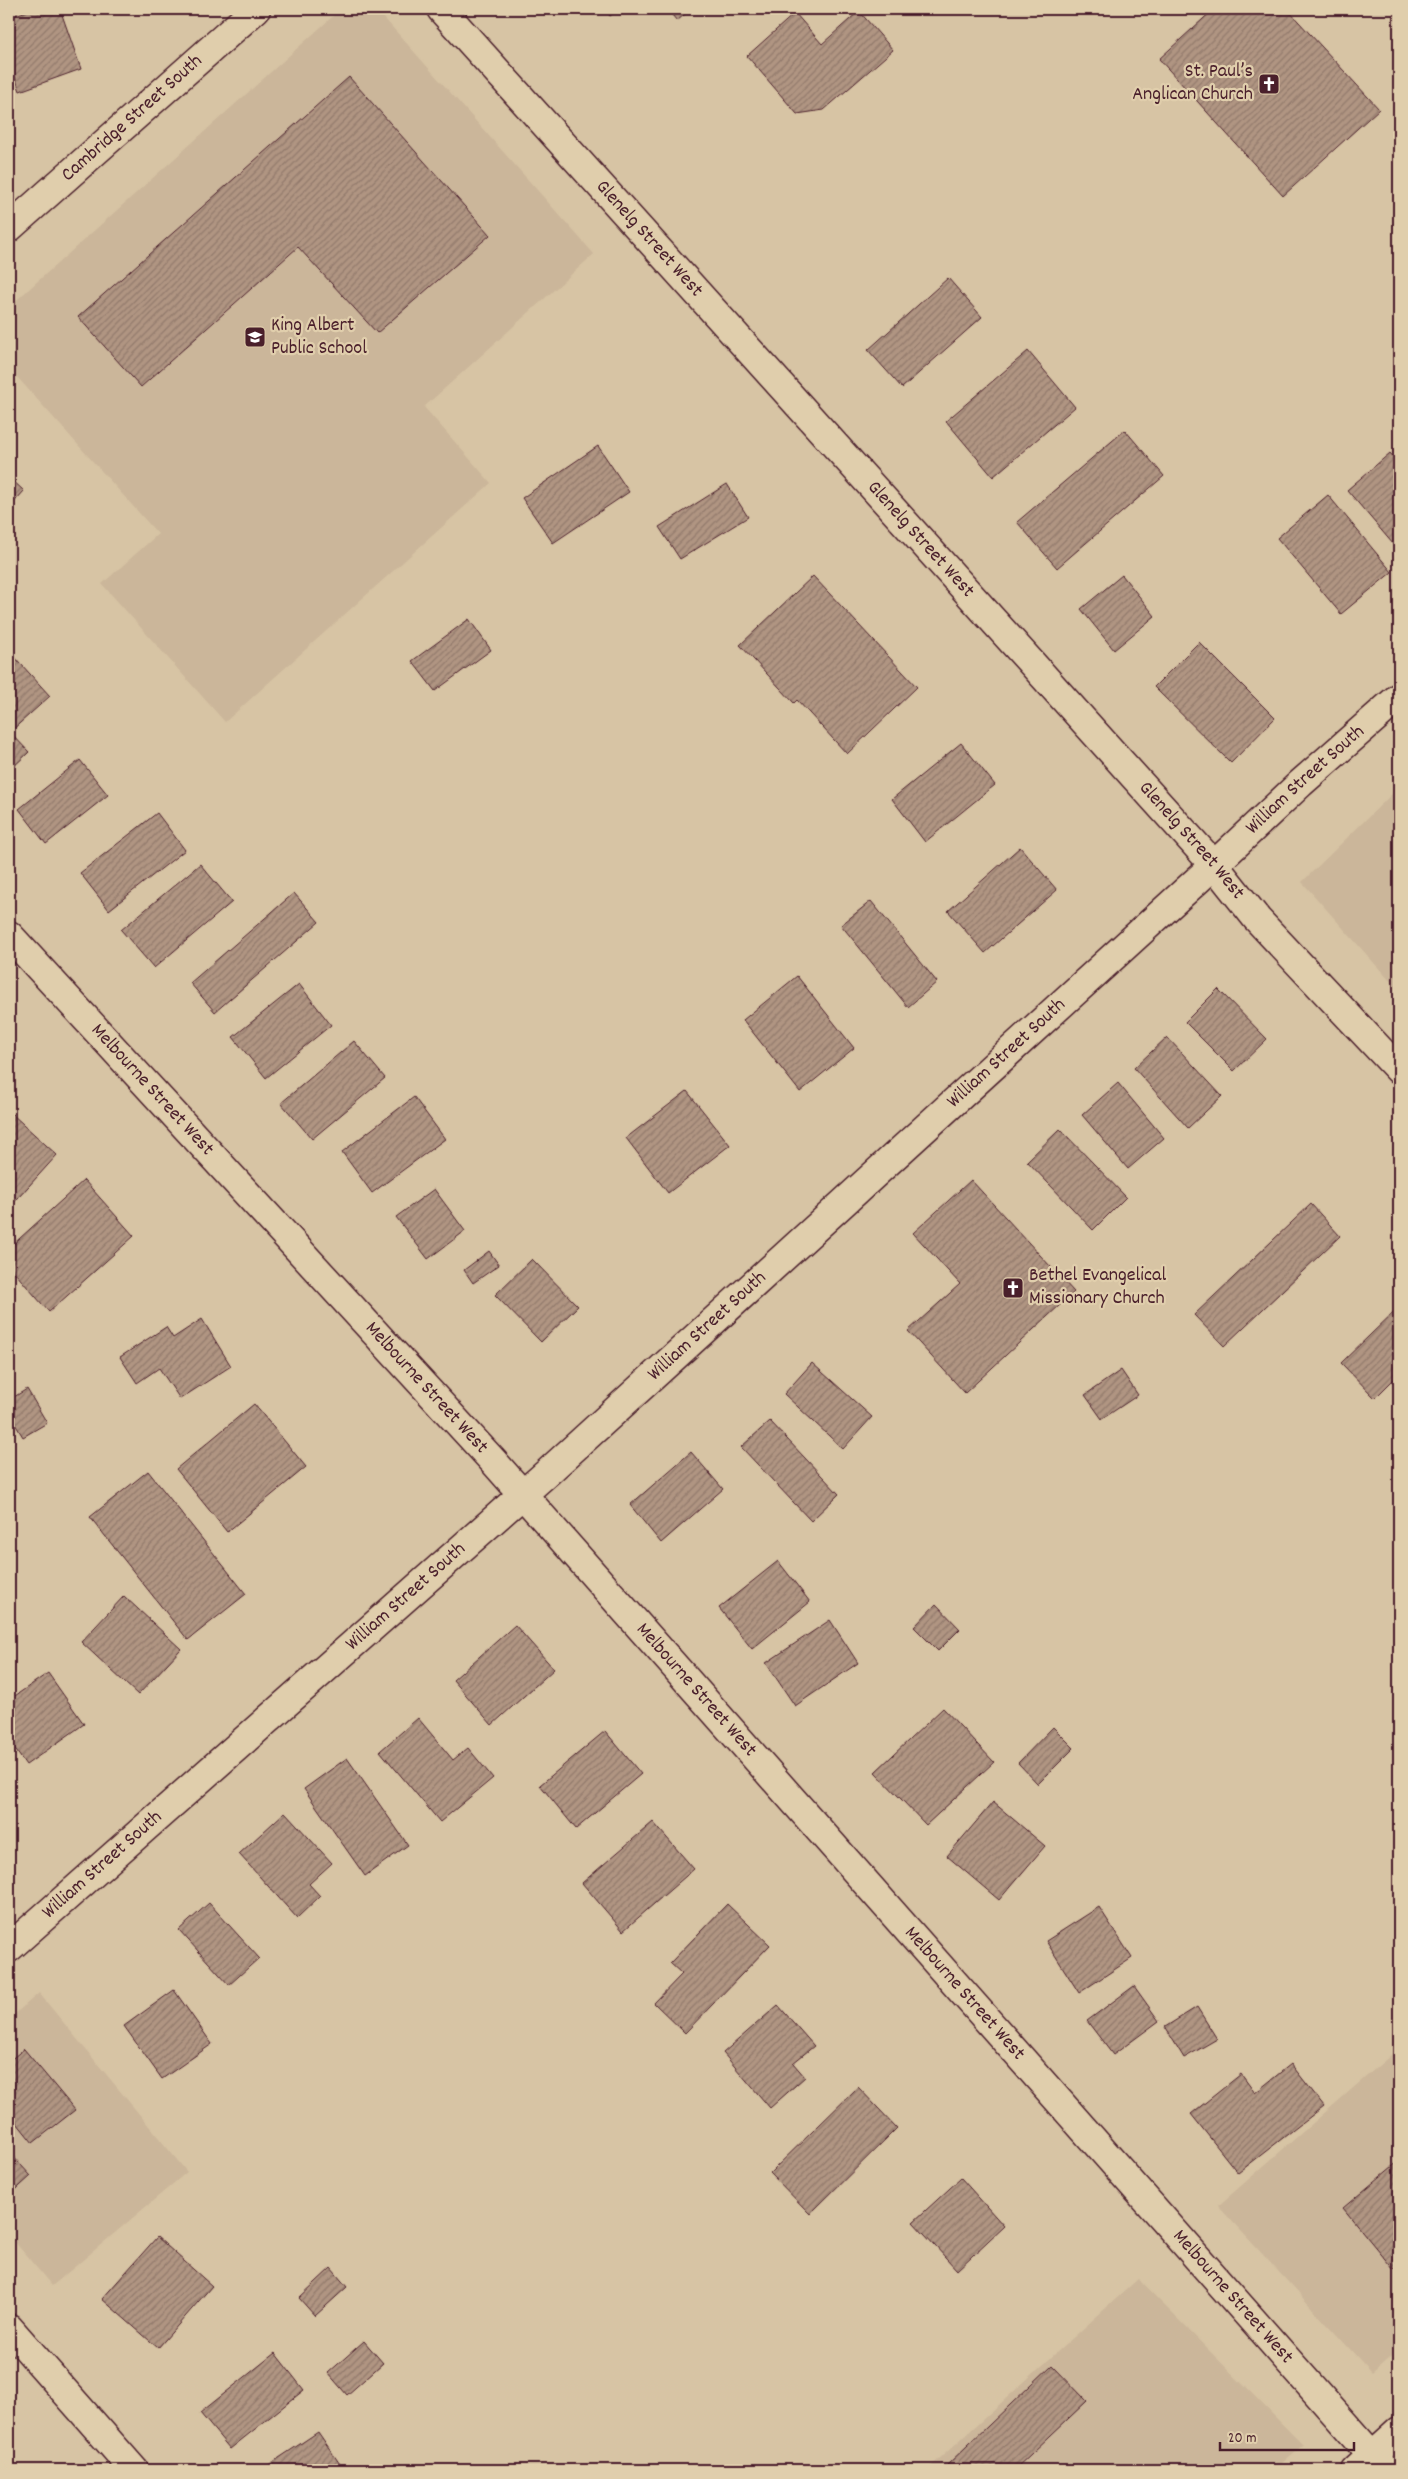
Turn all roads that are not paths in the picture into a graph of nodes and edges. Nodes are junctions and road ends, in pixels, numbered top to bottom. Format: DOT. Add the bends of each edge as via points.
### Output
graph roads {
  1 [pos="256,9"];
  2 [pos="441,9"];
  3 [pos="9,228"];
  4 [pos="1399,697"];
  5 [pos="1214,865"];
  6 [pos="9,935"];
  7 [pos="1399,1070"];
  8 [pos="523,1495"];
  9 [pos="9,1948"];
  10 [pos="9,2328"];
  11 [pos="1399,2431"];
  12 [pos="1371,2466"];
  13 [pos="134,2470"];
  1 -- 3 [label="street, Cambridge Street South"];
  2 -- 5 [label="street, Glenelg Street West"];
  4 -- 5 [label="street, William Street South"];
  5 -- 7 [label="street, Glenelg Street West" via="1258,919"];
  5 -- 8 [label="street, William Street South"];
  6 -- 8 [label="street, Melbourne Street West"];
  8 -- 9 [label="street, William Street South"];
  8 -- 12 [label="street, Melbourne Street West"];
  10 -- 13 [label="street"];
  11 -- 12 [label="street"];
}
